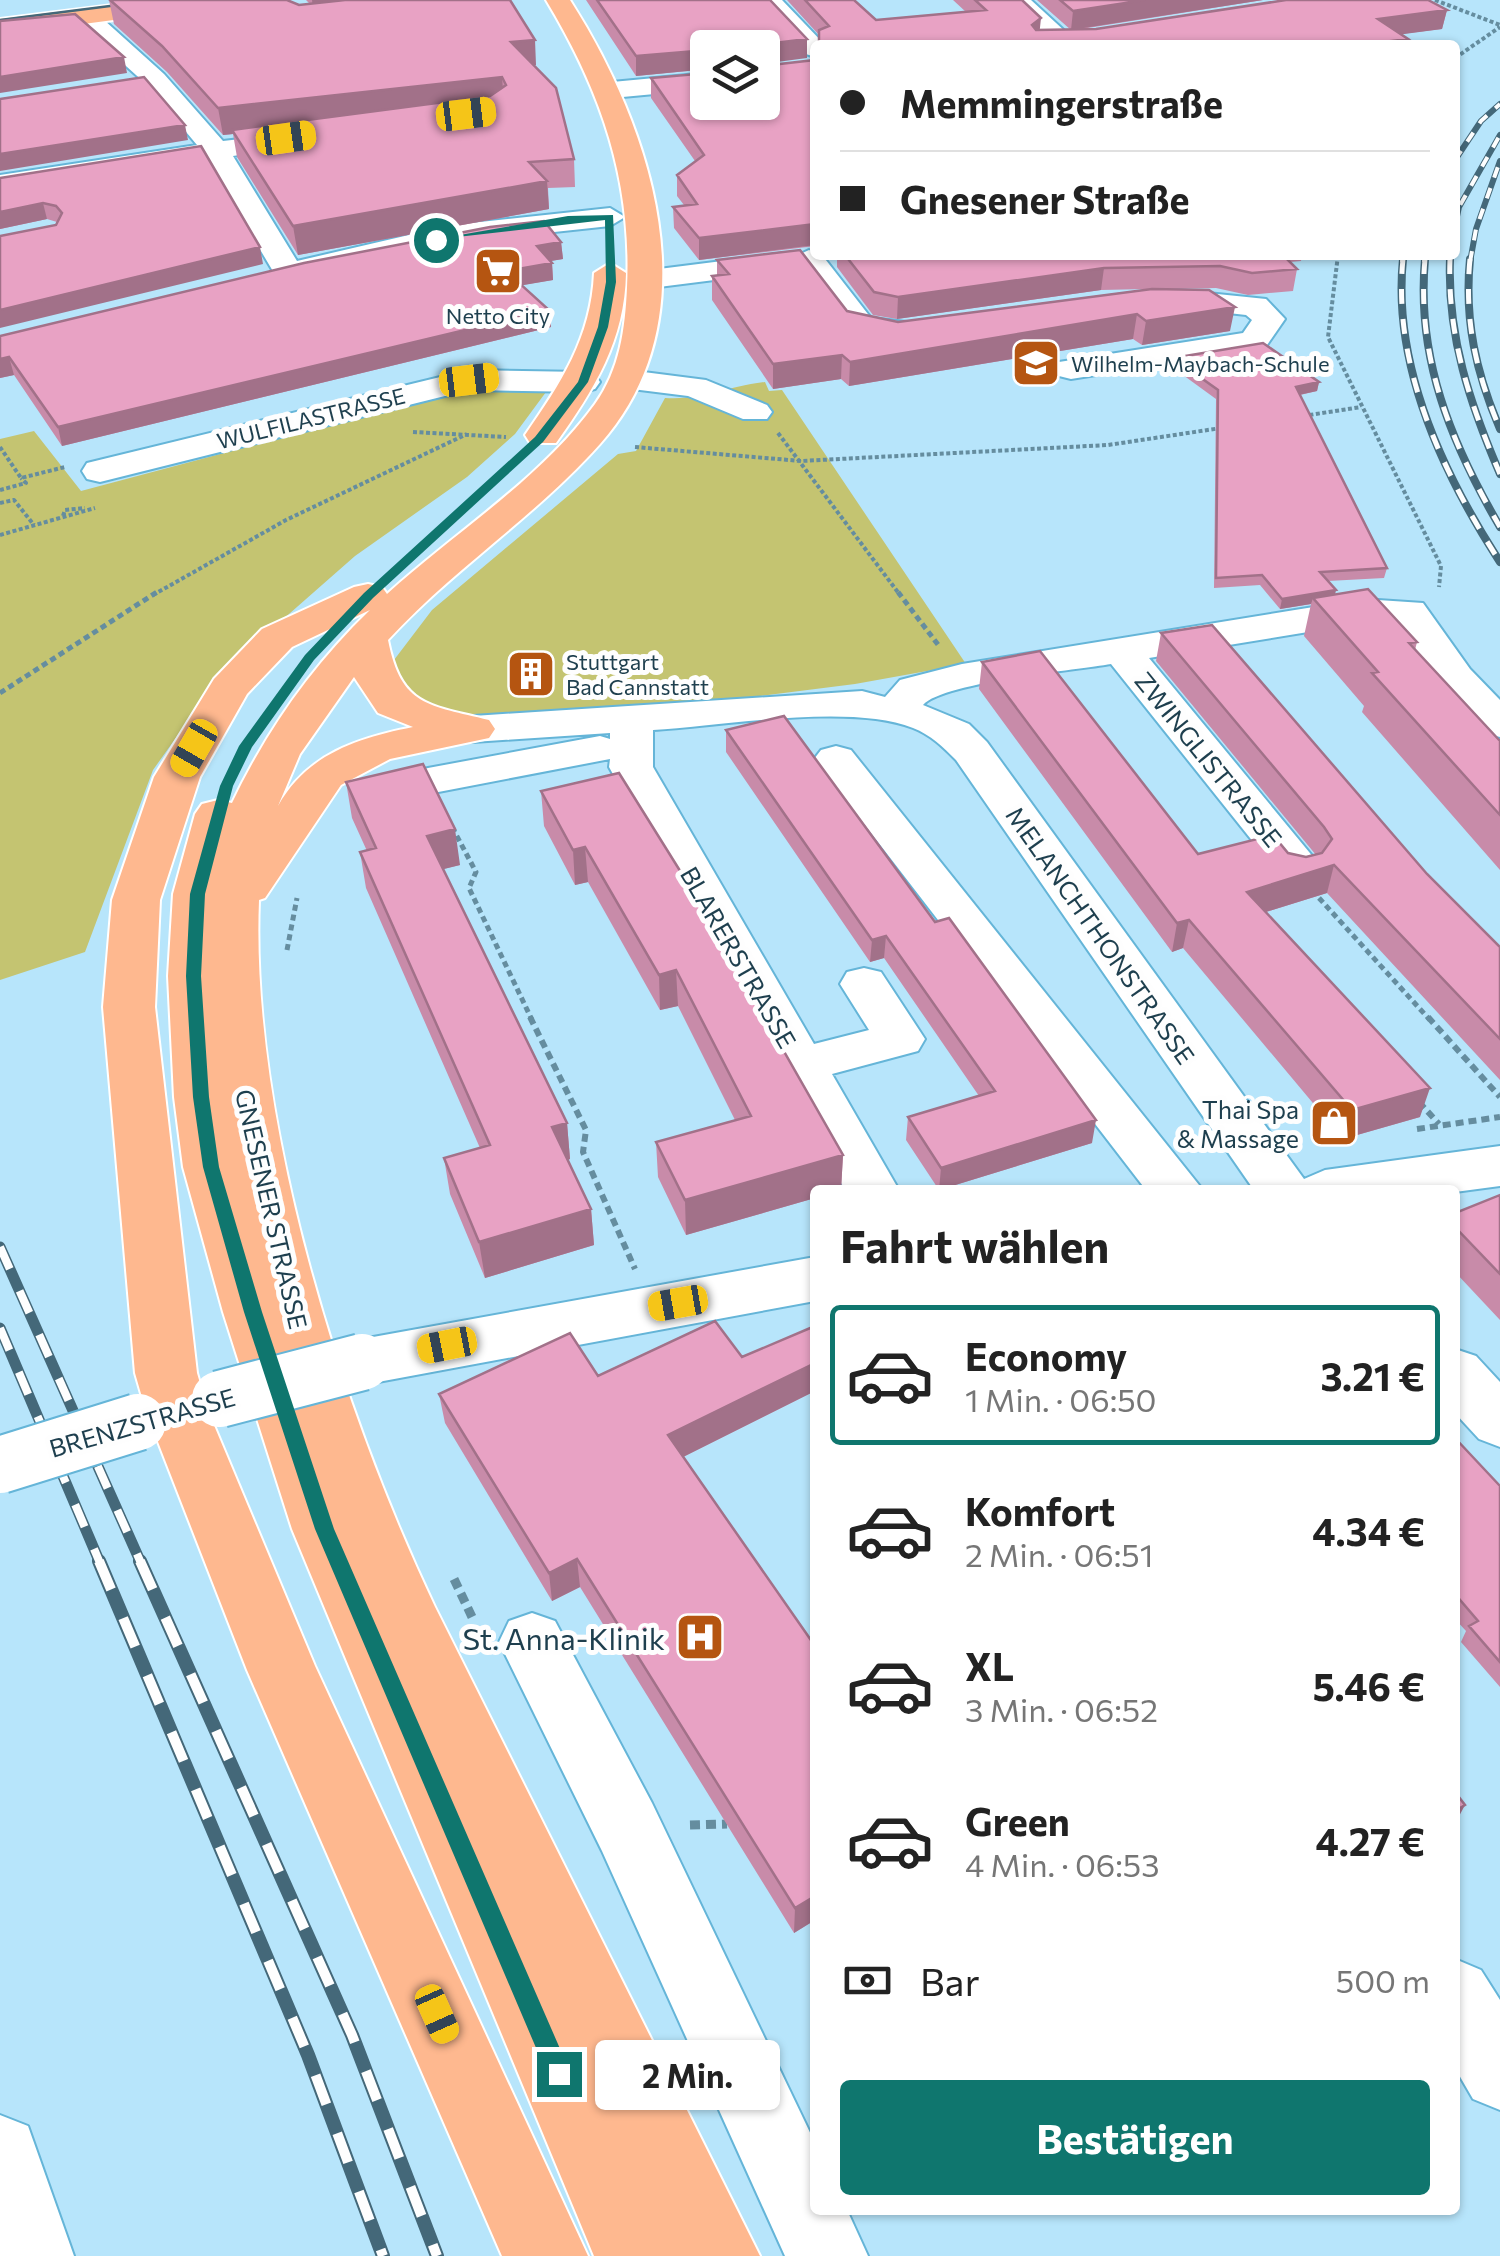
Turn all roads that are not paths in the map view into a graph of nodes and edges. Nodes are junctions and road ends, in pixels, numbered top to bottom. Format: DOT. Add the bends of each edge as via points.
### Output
graph roads {
  1 [pos="212,0"];
  2 [pos="558,0"];
  3 [pos="769,0"];
  4 [pos="1016,0"];
  5 [pos="86,16"];
  6 [pos="0,27"];
  7 [pos="1063,40"];
  8 [pos="810,44"];
  9 [pos="156,79"];
  10 [pos="690,82"];
  11 [pos="116,86"];
  12 [pos="612,90"];
  13 [pos="330,132"];
  14 [pos="214,148"];
  15 [pos="604,181"];
  16 [pos="0,184"];
  17 [pos="610,217"];
  18 [pos="810,259"];
  19 [pos="826,260"];
  20 [pos="289,273"];
  21 [pos="643,280"];
  22 [pos="250,282"];
  23 [pos="1124,302"];
  24 [pos="935,328"];
  25 [pos="1071,369"];
  26 [pos="628,380"];
  27 [pos="583,382"];
  28 [pos="755,412"];
  29 [pos="100,471"];
  30 [pos="367,616"];
  31 [pos="1121,650"];
  32 [pos="896,710"];
  33 [pos="1500,724"];
  34 [pos="473,729"];
  35 [pos="632,743"];
  36 [pos="836,758"];
  37 [pos="428,782"];
  38 [pos="1304,878"];
  39 [pos="268,897"];
  40 [pos="864,984"];
  41 [pos="800,1065"];
  42 [pos="1500,1166"];
  43 [pos="869,1185"];
  44 [pos="1172,1185"];
  45 [pos="1279,1185"];
  46 [pos="1361,1185"];
  47 [pos="810,1280"];
  48 [pos="1460,1378"];
  49 [pos="178,1411"];
  50 [pos="1500,1422"];
  51 [pos="0,1464"];
  52 [pos="532,1642"];
  53 [pos="1460,2004"];
  54 [pos="1500,2072"];
  55 [pos="0,2154"];
  56 [pos="32,2256"];
  57 [pos="545,2256"];
  58 [pos="637,2256"];
  59 [pos="717,2256"];
  60 [pos="827,2256"];
  1 -- 5 [label="main road"];
  2 -- 12 [label="main road, GNESENER STRASSE"];
  3 -- 8 [label="street"];
  4 -- 7 [label="street"];
  5 -- 6 [label="main road"];
  5 -- 9 [label="street"];
  9 -- 11 [label="street"];
  9 -- 14 [label="street"];
  10 -- 12 [label="street"];
  12 -- 21 [label="main road, GNESENER STRASSE" via="645,217"];
  13 -- 14 [label="street"];
  14 -- 16 [label="street"];
  14 -- 20 [label="street"];
  15 -- 17 [label="main road, GNESENER STRASSE"];
  17 -- 20 [label="street" via="368,251"];
  17 -- 27 [label="main road, GNESENER STRASSE" via="611,282"];
  18 -- 21 [label="street"];
  19 -- 24 [label="street" via="860,326 897,333"];
  20 -- 22 [label="street"];
  21 -- 26 [label="main road, GNESENER STRASSE"];
  23 -- 25 [label="street" via="1162,296 1255,306 1269,320 1254,341"];
  26 -- 28 [label="street" via="694,387"];
  26 -- 30 [label="main road, GNESENER STRASSE" via="541,480 400,600"];
  27 -- 29 [label="street, WULFILASTRASSE" via="469,380"];
  27 -- 30 [label="main road, GNESENER STRASSE" via="539,440"];
  30 -- 34 [label="main road" via="376,688 420,716"];
  30 -- 39 [label="main road, GNESENER STRASSE" via="270,765 240,858"];
  30 -- 49 [label="main road" via="277,638 229,688 176,778 136,900 129,1007 136,1108 166,1373"];
  30 -- 58 [label="main road, GNESENER STRASSE" via="310,658 264,718 226,786 208,846 194,976 211,1167 324,1529"];
  31 -- 32 [label="street" via="962,676 916,689"];
  31 -- 33 [label="street" via="1363,610 1409,611 1455,678"];
  31 -- 38 [label="street, ZWINGLISTRASSE"];
  32 -- 35 [label="street, MELANCHTHONSTRASSE" via="832,703"];
  32 -- 45 [label="street, MELANCHTHONSTRASSE" via="954,733 972,751"];
  34 -- 35 [label="street"];
  34 -- 39 [label="main road" via="377,748 326,775"];
  35 -- 37 [label="street"];
  35 -- 41 [label="street, BLARERSTRASSE"];
  36 -- 44 [label="street"];
  39 -- 59 [label="main road, GNESENER STRASSE" via="234,974 245,1102 298,1327 348,1479 396,1596"];
  40 -- 41 [label="street" via="900,1039"];
  41 -- 43 [label="street, BLARERSTRASSE"];
  42 -- 46 [label="street"];
  47 -- 49 [label="street, BRENZSTRASSE, bridge" via="362,1362"];
  48 -- 50 [label="street"];
  49 -- 51 [label="street, BRENZSTRASSE, bridge"];
  49 -- 57 [label="main road" via="282,1670"];
  52 -- 60 [label="street" via="627,1827"];
  53 -- 54 [label="street"];
  55 -- 56 [label="street"];
}
